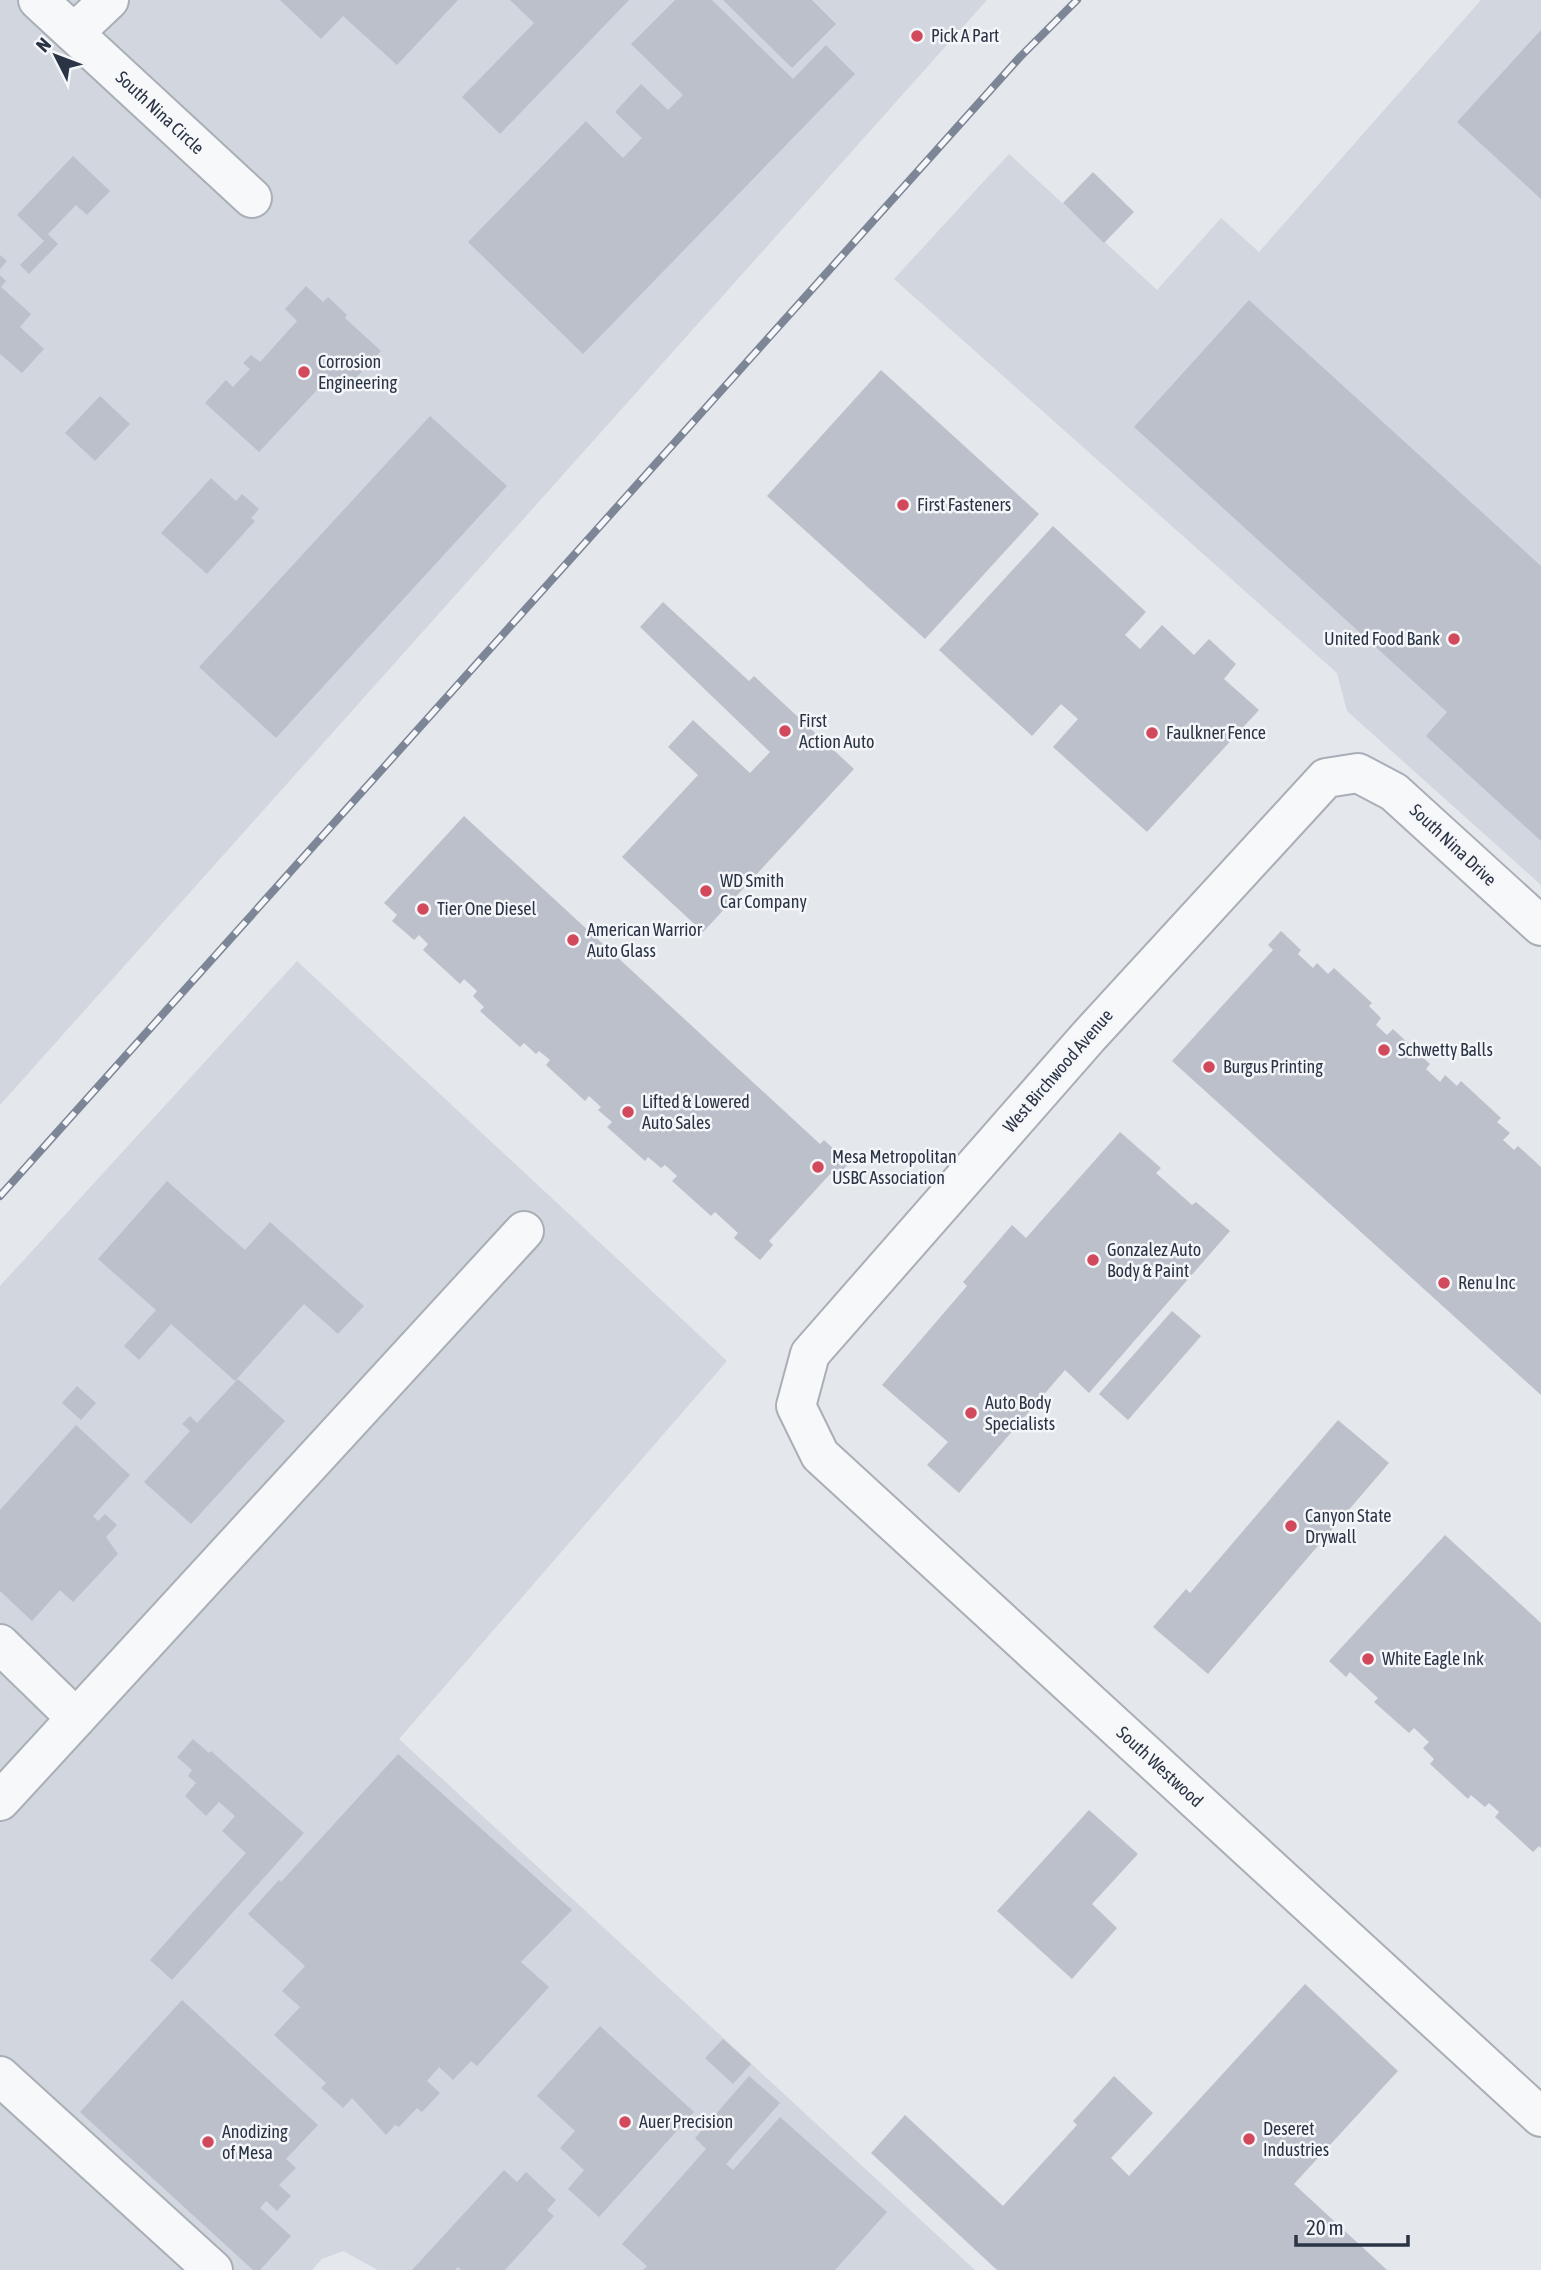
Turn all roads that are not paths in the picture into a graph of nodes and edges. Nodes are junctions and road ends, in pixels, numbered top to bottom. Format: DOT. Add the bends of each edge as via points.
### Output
graph roads {
  1 [pos="38,0"];
  2 [pos="109,0"];
  3 [pos="74,33"];
  4 [pos="251,198"];
  5 [pos="1359,773"];
  6 [pos="1541,926"];
  7 [pos="524,1231"];
  8 [pos="796,1406"];
  9 [pos="0,1644"];
  10 [pos="76,1718"];
  11 [pos="0,1801"];
  12 [pos="0,2076"];
  13 [pos="1541,2117"];
  14 [pos="213,2270"];
  1 -- 3 [label="street, South Nina Circle"];
  2 -- 3 [label="street"];
  3 -- 4 [label="street, South Nina Circle"];
  5 -- 6 [label="street, South Nina Drive" via="1394,792"];
  5 -- 8 [label="street, West Birchwood Avenue" via="1326,778 1089,1036 810,1354"];
  7 -- 10 [label="street"];
  8 -- 13 [label="street, South Westwood" via="820,1455"];
  9 -- 10 [label="street"];
  10 -- 11 [label="street"];
  12 -- 14 [label="street"];
}
